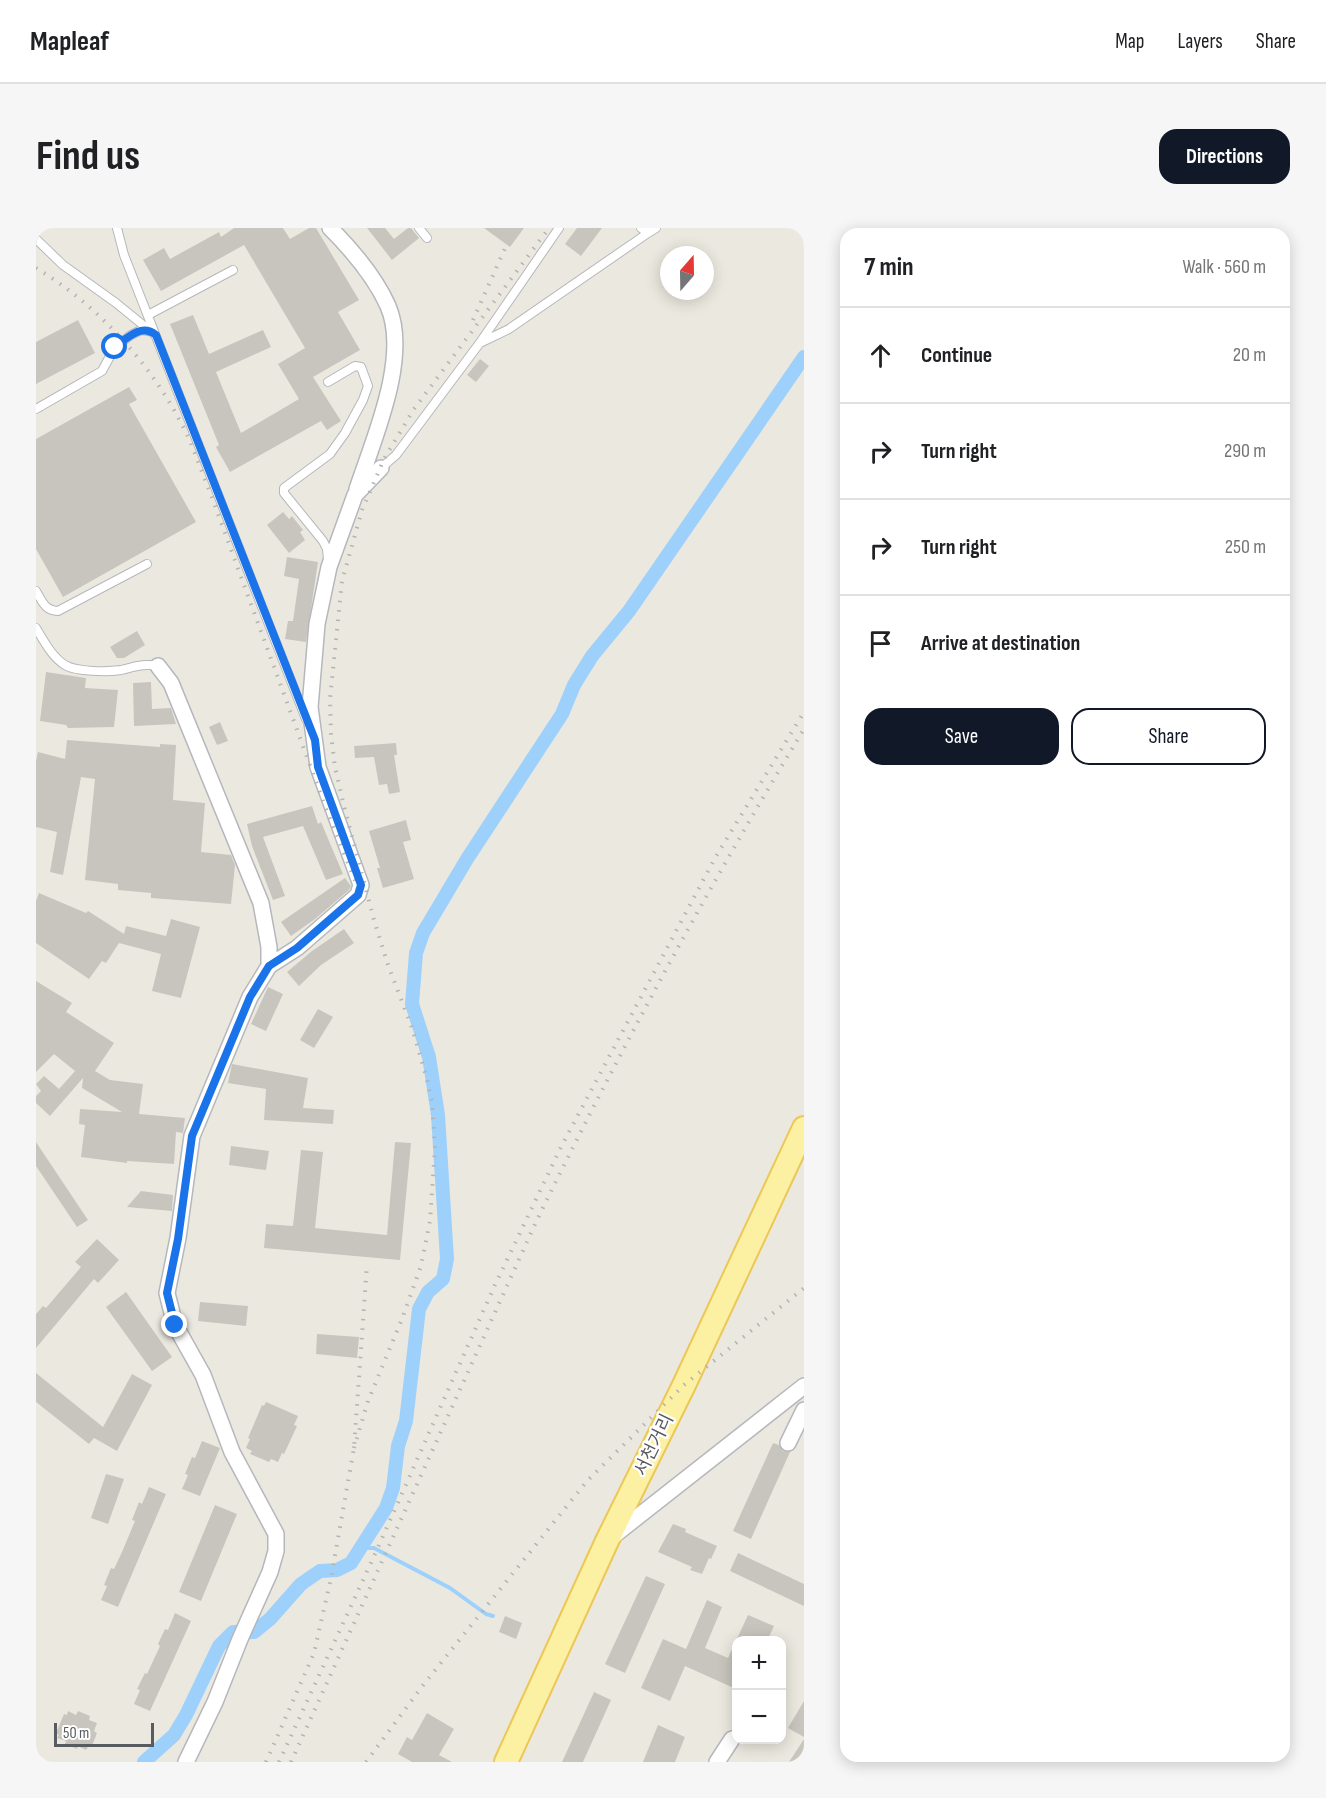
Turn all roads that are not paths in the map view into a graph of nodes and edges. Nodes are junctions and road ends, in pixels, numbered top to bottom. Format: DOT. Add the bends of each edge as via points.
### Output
graph roads {
  1 [pos="117,228"];
  2 [pos="330,228"];
  3 [pos="418,228"];
  4 [pos="558,228"];
  5 [pos="656,228"];
  6 [pos="645,231"];
  7 [pos="427,238"];
  8 [pos="36,239"];
  9 [pos="46,249"];
  10 [pos="36,255"];
  11 [pos="233,270"];
  12 [pos="148,315"];
  13 [pos="153,333"];
  14 [pos="479,344"];
  15 [pos="328,382"];
  16 [pos="36,409"];
  17 [pos="381,468"];
  18 [pos="355,495"];
  19 [pos="147,564"];
  20 [pos="329,567"];
  21 [pos="36,591"];
  22 [pos="36,628"];
  23 [pos="158,666"];
  24 [pos="315,740"];
  25 [pos="269,966"];
  26 [pos="804,1128"];
  27 [pos="804,1386"];
  28 [pos="790,1397"];
  29 [pos="804,1408"];
  30 [pos="795,1435"];
  31 [pos="607,1541"];
  32 [pos="732,1739"];
  33 [pos="186,1762"];
  34 [pos="506,1762"];
  35 [pos="717,1762"];
  1 -- 12 [label="lane"];
  2 -- 18 [label="street" via="370,275 388,306 396,344 393,375"];
  3 -- 7 [label="lane"];
  4 -- 14 [label="lane"];
  5 -- 6 [label="lane"];
  6 -- 14 [label="lane" via="509,329"];
  8 -- 9 [label="lane"];
  9 -- 10 [label="lane"];
  9 -- 13 [label="lane"];
  11 -- 12 [label="lane"];
  12 -- 13 [label="lane"];
  13 -- 16 [label="lane" via="141,330 131,335 115,347 102,371"];
  13 -- 24 [label="lane"];
  14 -- 17 [label="lane" via="396,455"];
  15 -- 20 [label="lane" via="355,366 361,367 368,386 330,454 284,488 284,493 323,541"];
  17 -- 18 [label="street"];
  18 -- 20 [label="street"];
  19 -- 21 [label="lane" via="58,611 45,607"];
  20 -- 24 [label="street" via="317,624 310,707"];
  22 -- 23 [label="lane" via="51,652 66,666 118,671 148,664"];
  23 -- 25 [label="street" via="171,683 261,903"];
  24 -- 25 [label="street" via="318,767 361,885 358,895 297,948"];
  25 -- 33 [label="street" via="250,997 192,1136 167,1293 175,1325 203,1375 232,1452 276,1534 276,1551 215,1702"];
  26 -- 31 [label="main road, 서천거리"];
  27 -- 28 [label="street"];
  28 -- 29 [label="street"];
  28 -- 31 [label="street"];
  29 -- 30 [label="street"];
  31 -- 34 [label="main road, 서천거리"];
  32 -- 35 [label="street"];
}
